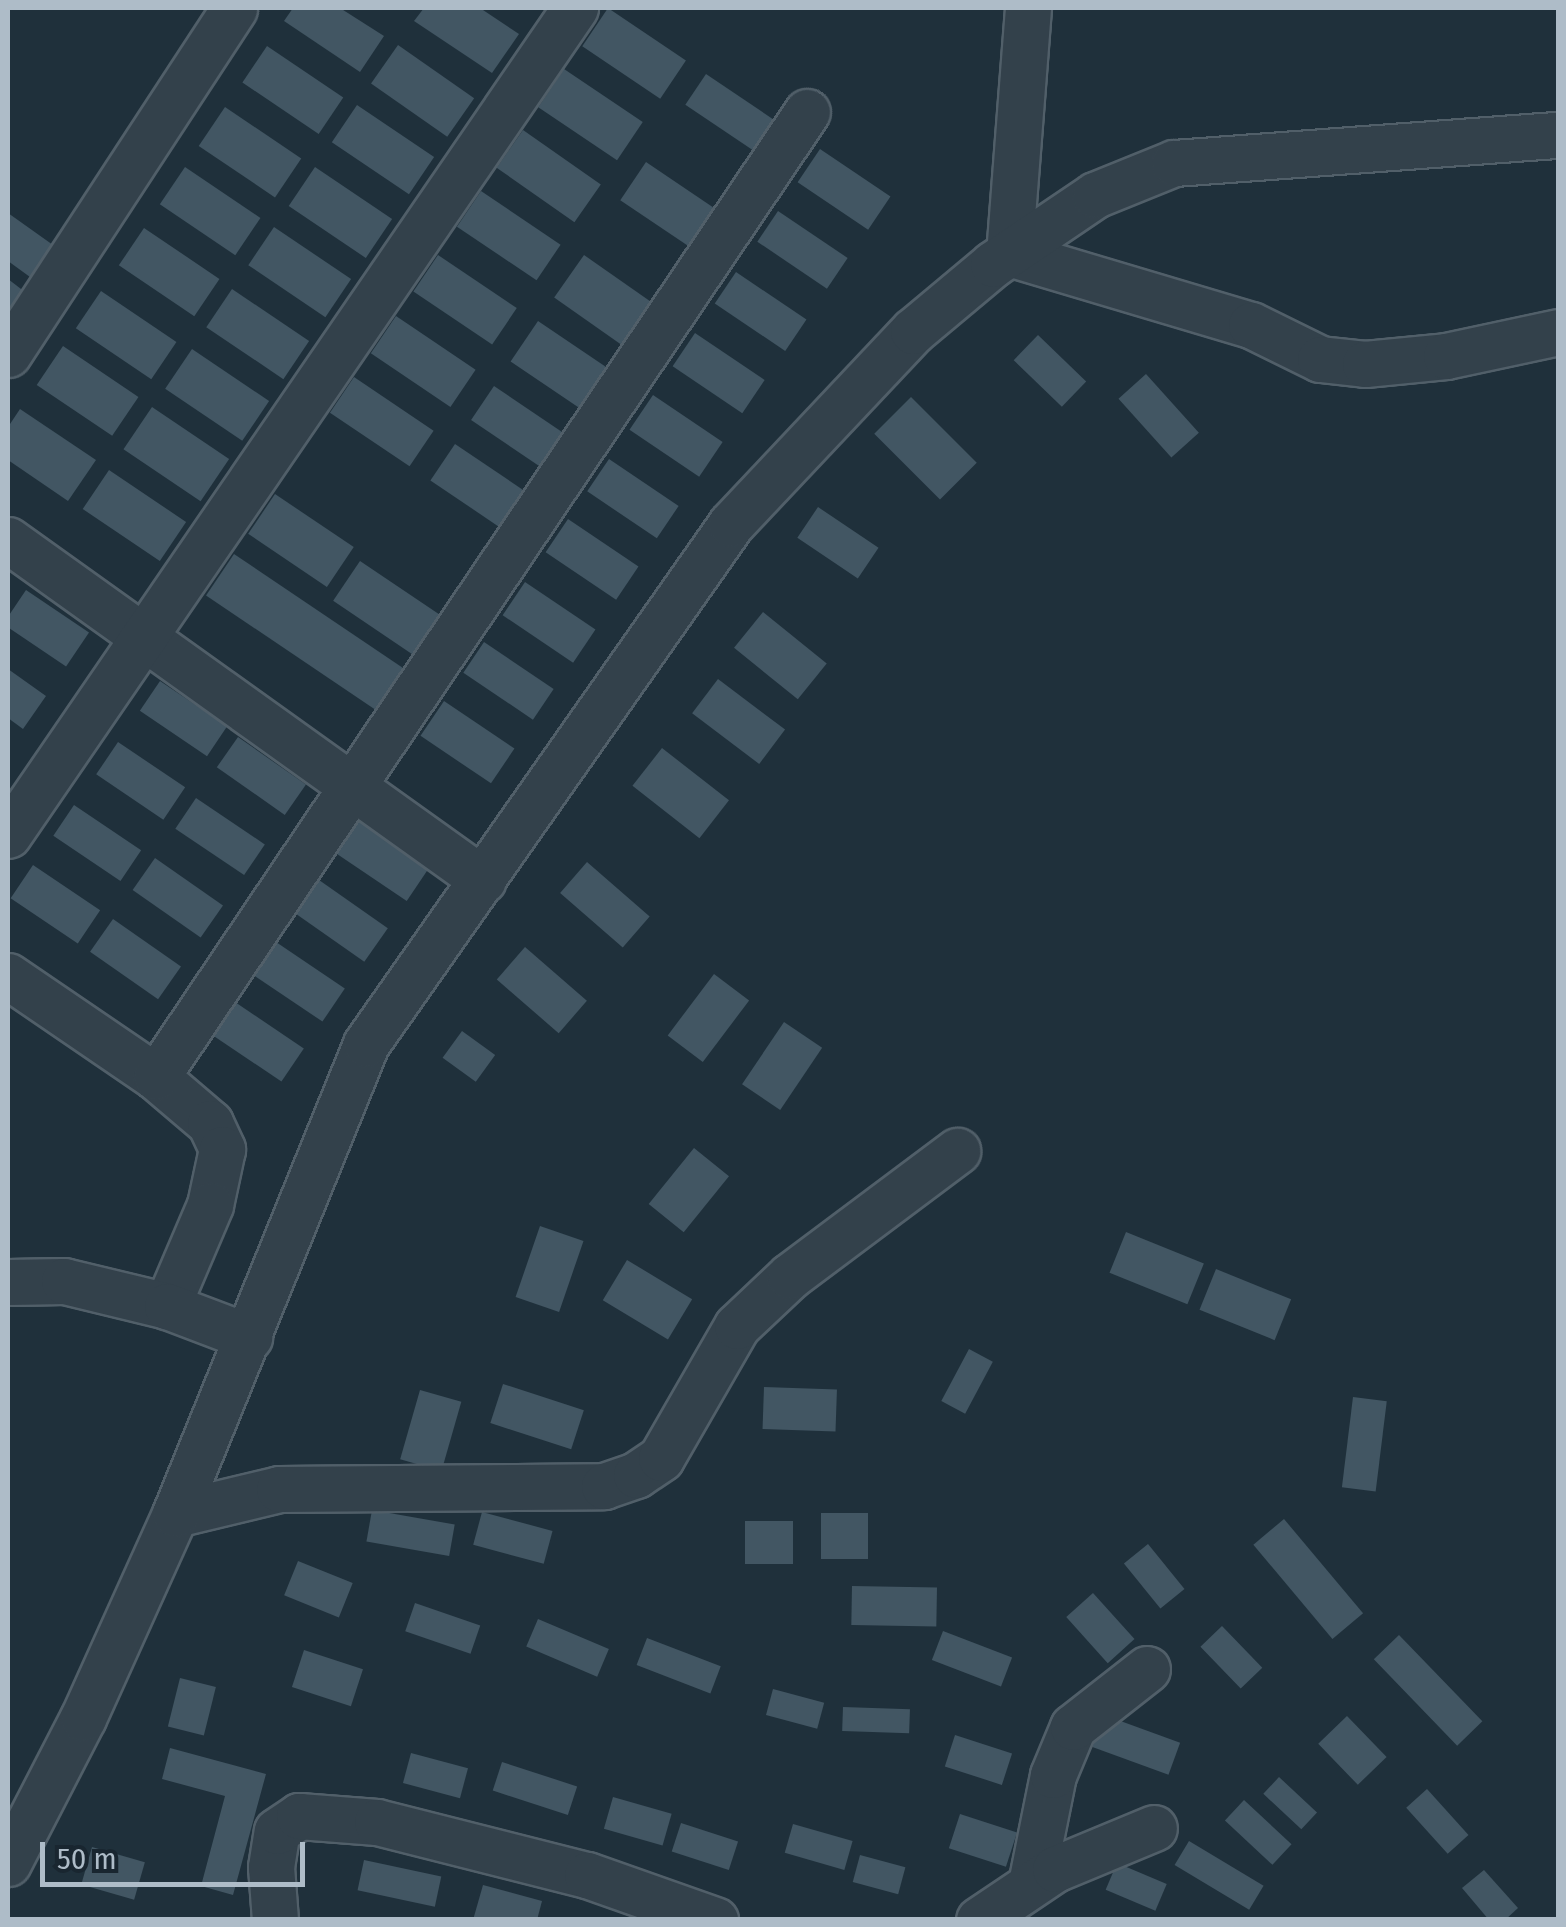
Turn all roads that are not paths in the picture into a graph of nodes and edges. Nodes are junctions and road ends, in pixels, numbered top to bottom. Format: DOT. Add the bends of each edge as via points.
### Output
graph roads {
  1 [pos="234,8"];
  2 [pos="576,8"];
  3 [pos="1028,8"];
  4 [pos="807,112"];
  5 [pos="1558,135"];
  6 [pos="1009,253"];
  7 [pos="1558,332"];
  8 [pos="8,354"];
  9 [pos="8,540"];
  10 [pos="143,636"];
  11 [pos="350,788"];
  12 [pos="8,835"];
  13 [pos="483,880"];
  14 [pos="8,976"];
  15 [pos="156,1077"];
  16 [pos="957,1151"];
  17 [pos="8,1282"];
  18 [pos="167,1306"];
  19 [pos="249,1337"];
  20 [pos="175,1514"];
  21 [pos="1147,1670"];
  22 [pos="1154,1828"];
  23 [pos="8,1864"];
  24 [pos="1031,1884"];
  25 [pos="275,1920"];
  26 [pos="715,1920"];
  27 [pos="979,1920"];
  1 -- 8 [label="street"];
  2 -- 10 [label="street"];
  3 -- 6 [label="street"];
  4 -- 11 [label="street"];
  5 -- 6 [label="street" via="1174,163 1095,195"];
  6 -- 7 [label="street" via="1252,325 1320,358 1365,364 1446,356"];
  6 -- 13 [label="street" via="913,331 731,524"];
  9 -- 10 [label="street"];
  10 -- 11 [label="street"];
  10 -- 12 [label="street"];
  11 -- 13 [label="street"];
  11 -- 15 [label="street"];
  13 -- 19 [label="street" via="366,1044"];
  14 -- 15 [label="street"];
  15 -- 18 [label="street" via="210,1123 222,1149 210,1206"];
  16 -- 20 [label="street" via="790,1276 736,1326 661,1458 636,1475 604,1486 278,1489"];
  17 -- 18 [label="street" via="64,1281"];
  18 -- 19 [label="street"];
  19 -- 20 [label="street"];
  20 -- 23 [label="street" via="84,1718"];
  21 -- 24 [label="street" via="1073,1727 1054,1775"];
  22 -- 24 [label="street"];
  24 -- 27 [label="street"];
  25 -- 26 [label="street" via="271,1867 277,1831 299,1816 378,1822 588,1875"];
}
